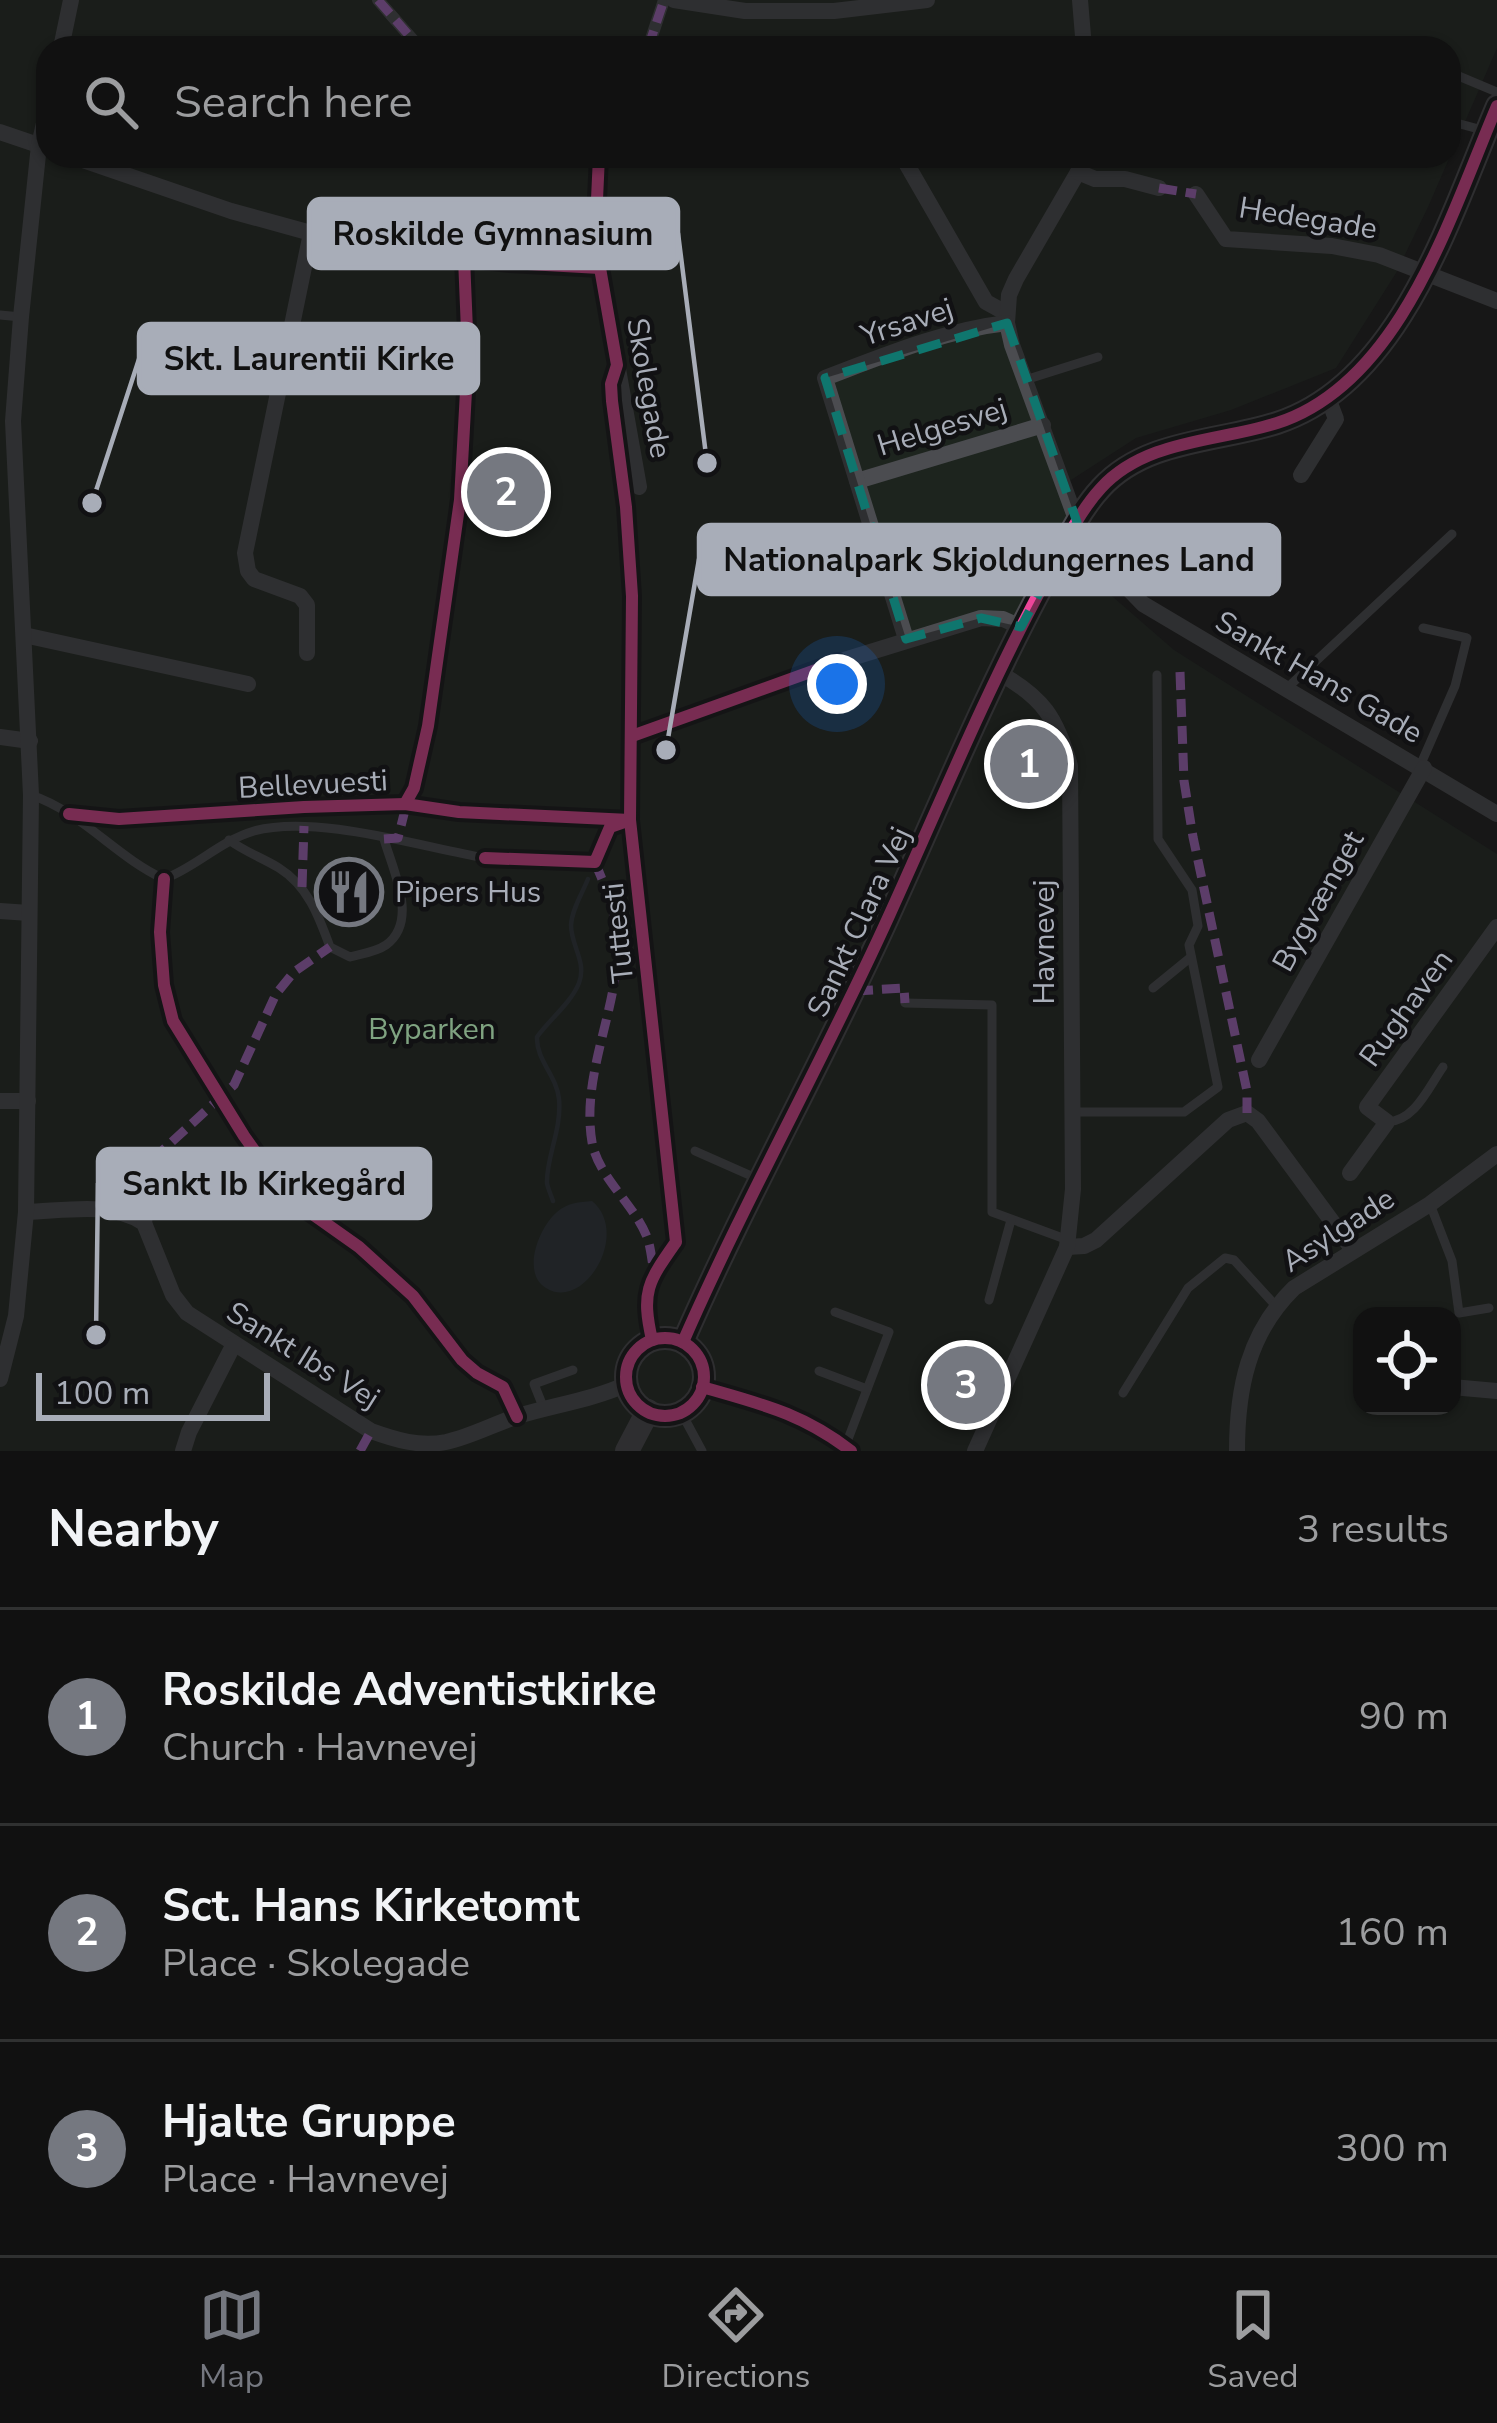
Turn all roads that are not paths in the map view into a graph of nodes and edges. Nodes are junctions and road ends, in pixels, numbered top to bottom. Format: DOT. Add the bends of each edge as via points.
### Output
graph roads {
  1 [pos="71,0"];
  2 [pos="378,0"];
  3 [pos="664,0"];
  4 [pos="674,0"];
  5 [pos="927,0"];
  6 [pos="1080,0"];
  7 [pos="64,36"];
  8 [pos="410,36"];
  9 [pos="652,36"];
  10 [pos="1083,36"];
  11 [pos="1461,77"];
  12 [pos="1497,92"];
  13 [pos="1497,106"];
  14 [pos="1461,124"];
  15 [pos="1486,131"];
  16 [pos="0,132"];
  17 [pos="36,145"];
  18 [pos="40,168"];
  19 [pos="106,168"];
  20 [pos="598,168"];
  21 [pos="909,168"];
  22 [pos="1079,168"];
  23 [pos="1085,168"];
  24 [pos="1159,188"];
  25 [pos="1196,194"];
  26 [pos="311,233"];
  27 [pos="600,268"];
  28 [pos="1425,273"];
  29 [pos="1497,301"];
  30 [pos="0,315"];
  31 [pos="21,317"];
  32 [pos="1006,318"];
  33 [pos="1098,357"];
  34 [pos="1025,380"];
  35 [pos="1328,398"];
  36 [pos="1043,425"];
  37 [pos="1301,475"];
  38 [pos="857,482"];
  39 [pos="639,487"];
  40 [pos="1077,522"];
  41 [pos="1452,534"];
  42 [pos="1021,626"];
  43 [pos="1423,628"];
  44 [pos="24,635"];
  45 [pos="906,639"];
  46 [pos="307,653"];
  47 [pos="838,662"];
  48 [pos="999,673"];
  49 [pos="1157,675"];
  50 [pos="248,684"];
  51 [pos="1286,689"];
  52 [pos="0,737"];
  53 [pos="30,741"];
  54 [pos="1422,767"];
  55 [pos="31,795"];
  56 [pos="1497,814"];
  57 [pos="384,839"];
  58 [pos="229,841"];
  59 [pos="485,858"];
  60 [pos="0,911"];
  61 [pos="29,913"];
  62 [pos="1497,927"];
  63 [pos="1191,957"];
  64 [pos="1153,988"];
  65 [pos="905,1004"];
  66 [pos="1259,1060"];
  67 [pos="1443,1067"];
  68 [pos="0,1101"];
  69 [pos="28,1101"];
  70 [pos="1073,1112"];
  71 [pos="1387,1122"];
  72 [pos="695,1151"];
  73 [pos="1497,1154"];
  74 [pos="152,1160"];
  75 [pos="1350,1174"];
  76 [pos="761,1180"];
  77 [pos="1430,1204"];
  78 [pos="26,1212"];
  79 [pos="1011,1220"];
  80 [pos="144,1223"];
  81 [pos="1068,1244"];
  82 [pos="1353,1250"];
  83 [pos="989,1300"];
  84 [pos="1276,1306"];
  85 [pos="1489,1309"];
  86 [pos="835,1312"];
  87 [pos="682,1342"];
  88 [pos="234,1343"];
  89 [pos="573,1370"];
  90 [pos="819,1371"];
  91 [pos="0,1379"];
  92 [pos="627,1384"];
  93 [pos="702,1387"];
  94 [pos="1461,1388"];
  95 [pos="867,1389"];
  96 [pos="1497,1391"];
  97 [pos="1123,1393"];
  98 [pos="544,1408"];
  99 [pos="647,1411"];
  100 [pos="680,1412"];
  101 [pos="848,1449"];
  102 [pos="183,1451"];
  103 [pos="627,1451"];
  104 [pos="702,1451"];
  105 [pos="975,1451"];
  106 [pos="1237,1451"];
  1 -- 7 [label="street"];
  2 -- 8 [label="street"];
  3 -- 9 [label="street"];
  4 -- 5 [label="street" via="834,11"];
  6 -- 10 [label="street"];
  11 -- 12 [label="lane"];
  13 -- 15 [label="main road, Sankt Clara Vej"];
  14 -- 15 [label="lane"];
  15 -- 28 [label="main road, Sankt Clara Vej"];
  16 -- 17 [label="street"];
  18 -- 31 [label="street"];
  19 -- 26 [label="street"];
  20 -- 27 [label="street, Skolegade"];
  21 -- 32 [label="street" via="986,302"];
  22 -- 32 [label="street" via="1016,279"];
  23 -- 24 [label="street" via="1095,179"];
  25 -- 28 [label="street, Hedegade" via="1226,238 1332,246"];
  26 -- 27 [label="street" via="464,258"];
  26 -- 46 [label="street" via="245,553 254,579 307,605"];
  27 -- 39 [label="street, Skolegade"];
  28 -- 29 [label="street, Hedegade"];
  28 -- 35 [label="main road, Sankt Clara Vej" via="1386,340"];
  30 -- 31 [label="lane"];
  31 -- 44 [label="street" via="13,421"];
  32 -- 34 [label="street, Sankt Hans Gade"];
  32 -- 38 [label="street, Yrsavej" via="825,378"];
  33 -- 34 [label="lane"];
  34 -- 36 [label="street, Sankt Hans Gade"];
  35 -- 37 [label="street" via="1336,419"];
  35 -- 40 [label="main road, Sankt Clara Vej" via="1276,423 1131,464"];
  36 -- 38 [label="street, Helgesvej"];
  36 -- 40 [label="street, Sankt Hans Gade"];
  38 -- 45 [label="street"];
  40 -- 42 [label="main road, Sankt Clara Vej"];
  40 -- 51 [label="street, Sankt Hans Gade" via="1143,604"];
  41 -- 51 [label="lane"];
  42 -- 45 [label="street" via="981,618"];
  42 -- 48 [label="main road, Sankt Clara Vej"];
  43 -- 54 [label="lane" via="1467,638"];
  44 -- 50 [label="street"];
  44 -- 53 [label="street"];
  45 -- 47 [label="street"];
  48 -- 70 [label="street, Havnevej" via="1049,712 1070,766"];
  48 -- 76 [label="main road, Sankt Clara Vej"];
  49 -- 63 [label="lane" via="1158,839 1192,890 1198,926"];
  51 -- 54 [label="street, Sankt Hans Gade"];
  52 -- 53 [label="street"];
  53 -- 55 [label="street"];
  54 -- 56 [label="street, Sankt Hans Gade"];
  54 -- 66 [label="street, Bygvænget"];
  55 -- 58 [label="lane" via="164,880"];
  55 -- 61 [label="street"];
  57 -- 58 [label="lane" via="304,826"];
  57 -- 58 [label="lane" via="404,914 399,932 382,948 350,957 330,947 302,887"];
  57 -- 59 [label="lane"];
  60 -- 61 [label="street"];
  61 -- 69 [label="street"];
  62 -- 71 [label="street, Rughaven" via="1367,1107"];
  63 -- 64 [label="lane"];
  63 -- 70 [label="lane" via="1218,1087 1184,1112"];
  65 -- 79 [label="lane, Havnevej" via="992,1005 992,1213"];
  67 -- 71 [label="lane" via="1408,1117"];
  68 -- 69 [label="street"];
  69 -- 78 [label="street"];
  70 -- 81 [label="street, Havnevej"];
  71 -- 75 [label="street"];
  72 -- 76 [label="lane"];
  73 -- 77 [label="street, Asylgade"];
  74 -- 80 [label="street, Sankt Ibs Vej"];
  76 -- 87 [label="main road, Sankt Clara Vej"];
  77 -- 82 [label="street, Asylgade"];
  77 -- 85 [label="lane" via="1452,1261 1459,1313"];
  78 -- 80 [label="street" via="104,1210"];
  78 -- 91 [label="street" via="16,1316"];
  79 -- 81 [label="lane"];
  79 -- 83 [label="lane"];
  80 -- 88 [label="street, Sankt Ibs Vej" via="187,1313"];
  81 -- 82 [label="street" via="1096,1240 1228,1120 1247,1113"];
  81 -- 105 [label="street, Havnevej"];
  82 -- 84 [label="street, Asylgade"];
  84 -- 97 [label="lane" via="1225,1258 1188,1288"];
  84 -- 106 [label="street, Asylgade" via="1245,1368"];
  86 -- 95 [label="lane" via="889,1332"];
  87 -- 92 [label="main road" via="642,1345 629,1362"];
  87 -- 93 [label="main road" via="700,1361"];
  88 -- 98 [label="street, Sankt Ibs Vej" via="397,1441 446,1442"];
  88 -- 102 [label="street"];
  89 -- 98 [label="lane" via="534,1384"];
  90 -- 95 [label="lane"];
  92 -- 98 [label="street, Sankt Ibs Vej"];
  92 -- 99 [label="main road"];
  93 -- 100 [label="main road"];
  93 -- 101 [label="street" via="788,1412"];
  94 -- 96 [label="street"];
  95 -- 101 [label="lane"];
  99 -- 100 [label="main road"];
  99 -- 103 [label="main road"];
  100 -- 104 [label="lane"];
}
